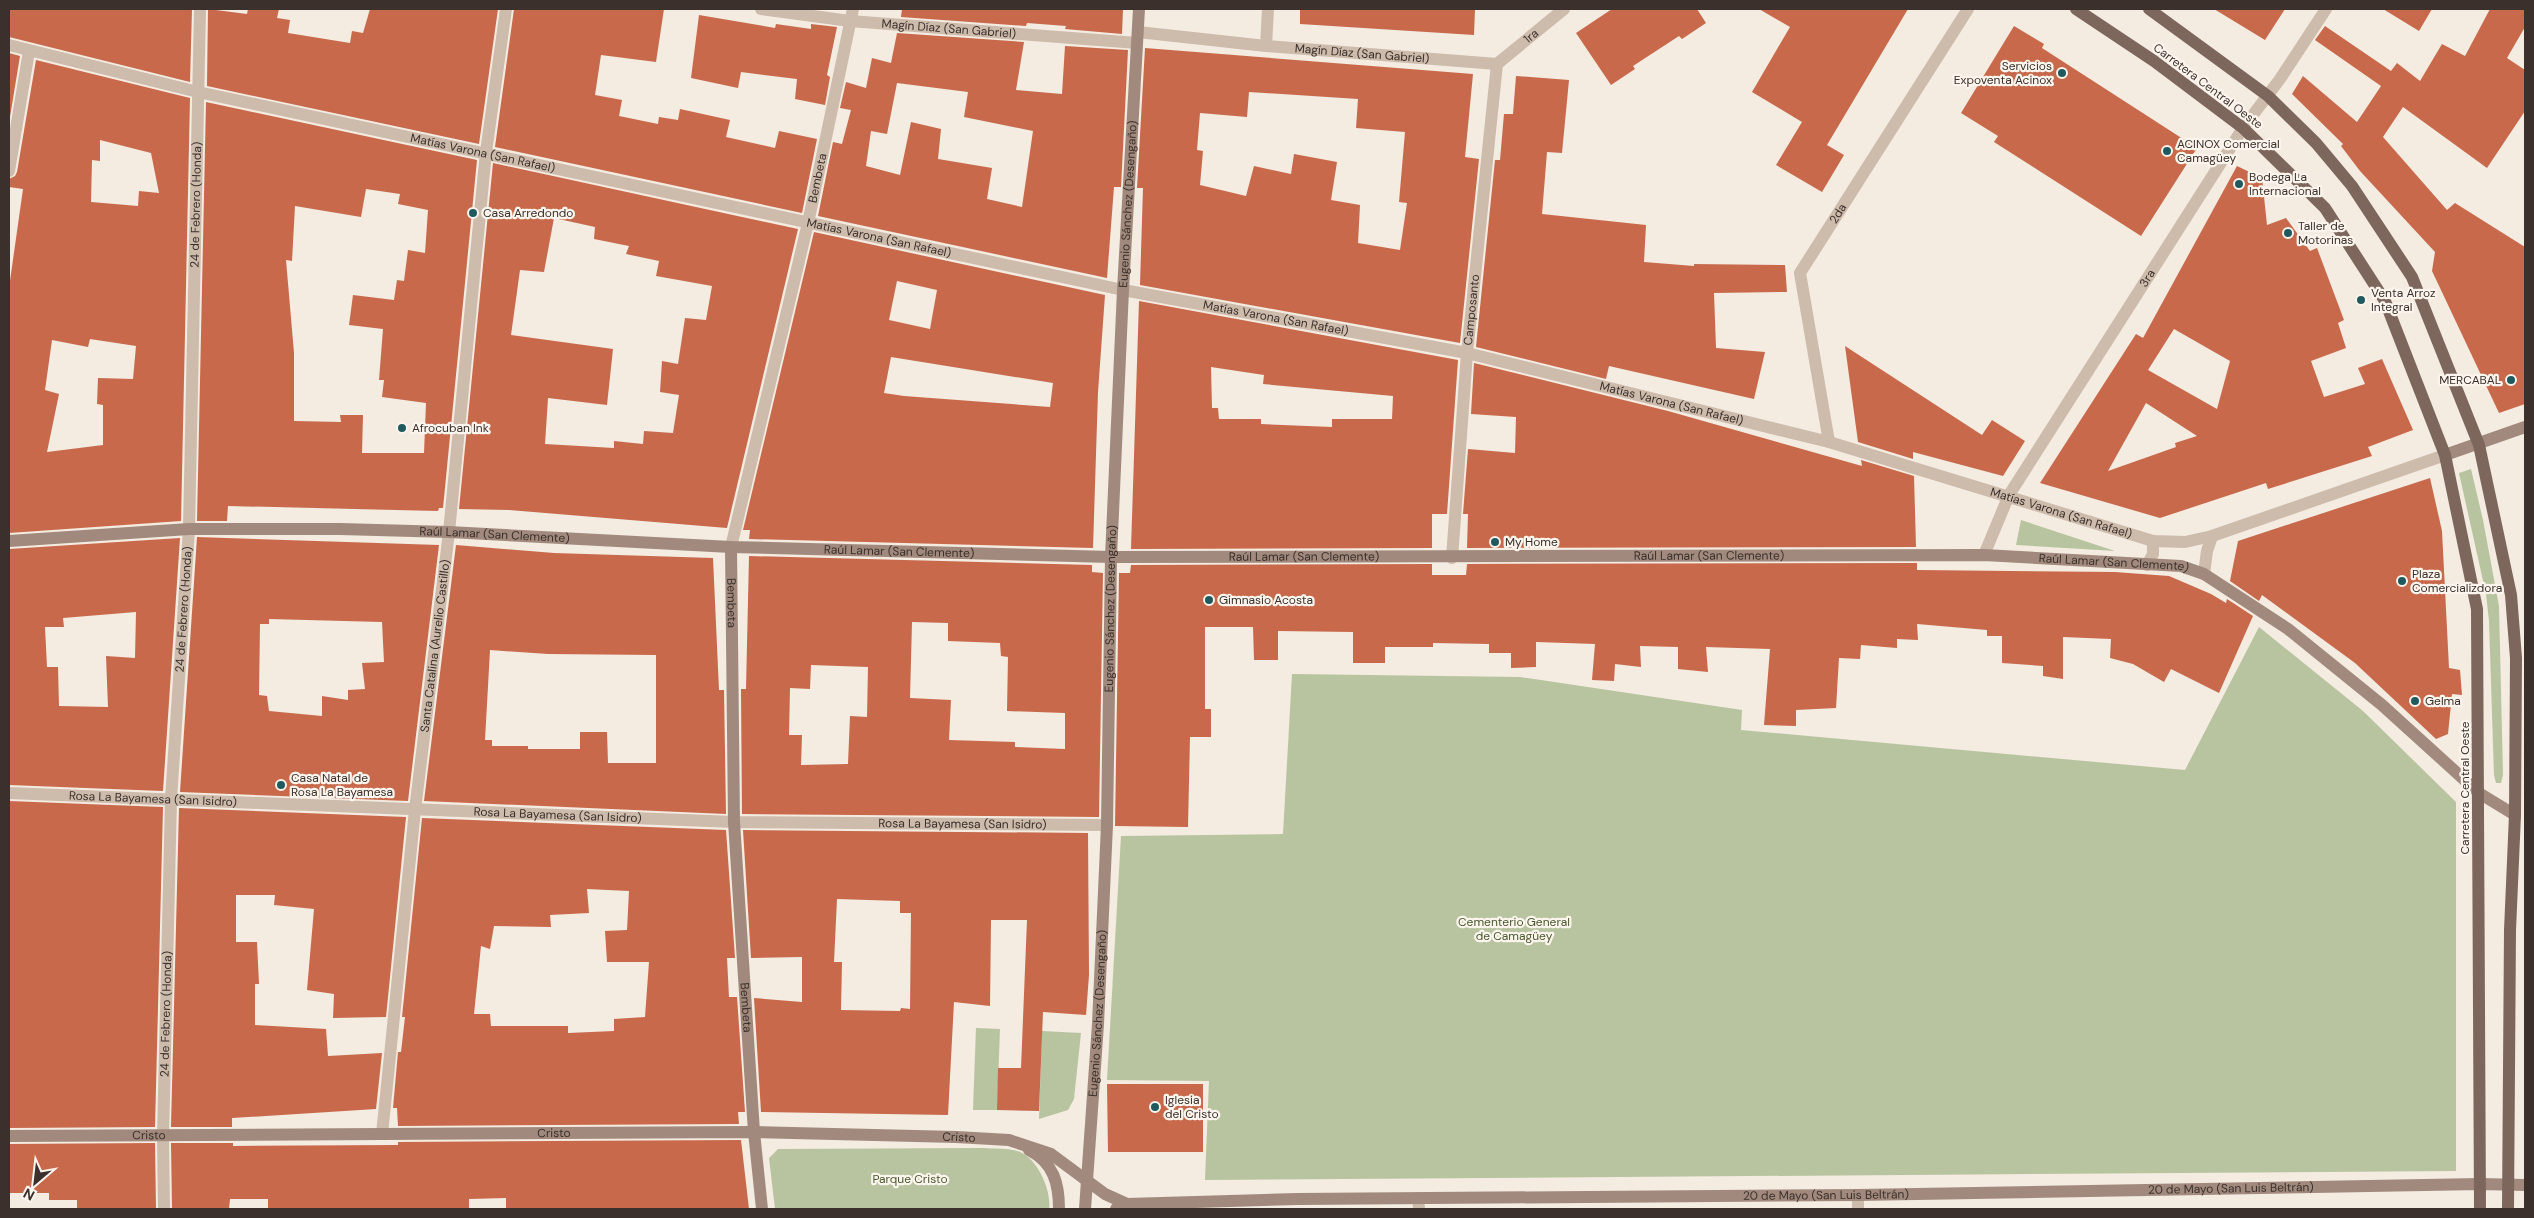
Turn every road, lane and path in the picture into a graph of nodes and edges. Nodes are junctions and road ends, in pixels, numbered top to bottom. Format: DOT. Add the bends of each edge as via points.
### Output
graph roads {
  1 [pos="200,9"];
  2 [pos="506,9"];
  3 [pos="761,9"];
  4 [pos="1139,9"];
  5 [pos="1268,9"];
  6 [pos="1564,9"];
  7 [pos="1968,9"];
  8 [pos="2076,9"];
  9 [pos="2150,9"];
  10 [pos="2326,9"];
  11 [pos="851,15"];
  12 [pos="1138,37"];
  13 [pos="9,45"];
  14 [pos="1266,46"];
  15 [pos="29,51"];
  16 [pos="1497,64"];
  17 [pos="198,92"];
  18 [pos="2268,96"];
  19 [pos="2243,128"];
  20 [pos="486,152"];
  21 [pos="9,171"];
  22 [pos="808,223"];
  23 [pos="1123,290"];
  24 [pos="1467,353"];
  25 [pos="2525,427"];
  26 [pos="1829,442"];
  27 [pos="2479,445"];
  28 [pos="2445,455"];
  29 [pos="2008,495"];
  30 [pos="189,529"];
  31 [pos="449,532"];
  32 [pos="2212,536"];
  33 [pos="9,541"];
  34 [pos="2153,541"];
  35 [pos="731,547"];
  36 [pos="1984,555"];
  37 [pos="1111,557"];
  38 [pos="1452,558"];
  39 [pos="2147,565"];
  40 [pos="2204,574"];
  41 [pos="2521,713"];
  42 [pos="9,793"];
  43 [pos="2480,793"];
  44 [pos="171,799"];
  45 [pos="415,810"];
  46 [pos="2514,815"];
  47 [pos="734,822"];
  48 [pos="1107,825"];
  49 [pos="754,1132"];
  50 [pos="382,1134"];
  51 [pos="9,1136"];
  52 [pos="163,1137"];
  53 [pos="1009,1140"];
  54 [pos="1084,1174"];
  55 [pos="2480,1184"];
  56 [pos="2508,1186"];
  57 [pos="2525,1186"];
  58 [pos="1858,1195"];
  59 [pos="1418,1204"];
  60 [pos="1122,1207"];
  61 [pos="164,1209"];
  62 [pos="762,1209"];
  63 [pos="1059,1209"];
  64 [pos="1086,1209"];
  65 [pos="1858,1209"];
  66 [pos="2480,1209"];
  67 [pos="2508,1209"];
  1 -- 17 [label="street, 24 de Febrero (Honda)"];
  2 -- 20 [label="street, Santa Catalina (Aurelio Castillo)"];
  3 -- 11 [label="street, Magín Díaz (San Gabriel)"];
  4 -- 12 [label="street, Eugenio Sánchez (Desengaño)"];
  5 -- 14 [label="street"];
  6 -- 16 [label="street, 1ra"];
  7 -- 26 [label="street, 2da" via="1800,273"];
  8 -- 19 [label="main road, Carretera Central Oeste" via="2154,61"];
  9 -- 18 [label="main road"];
  10 -- 18 [label="street, 3ra"];
  11 -- 12 [label="street, Magín Díaz (San Gabriel)"];
  11 -- 22 [label="street, Bembeta"];
  12 -- 14 [label="street, Magín Díaz (San Gabriel)"];
  12 -- 23 [label="street, Eugenio Sánchez (Desengaño)"];
  13 -- 15 [label="street, Matías Varona (San Rafael)"];
  14 -- 16 [label="street, Magín Díaz (San Gabriel)"];
  15 -- 17 [label="street, Matías Varona (San Rafael)"];
  15 -- 21 [label="street"];
  16 -- 24 [label="street, Camposanto"];
  17 -- 20 [label="street, Matías Varona (San Rafael)"];
  17 -- 30 [label="street, 24 de Febrero (Honda)"];
  18 -- 19 [label="street, 3ra"];
  18 -- 27 [label="main road" via="2352,186 2412,277"];
  19 -- 28 [label="main road, Carretera Central Oeste" via="2325,208 2385,301"];
  19 -- 29 [label="street, 3ra"];
  20 -- 22 [label="street, Matías Varona (San Rafael)"];
  20 -- 31 [label="street, Santa Catalina (Aurelio Castillo)"];
  22 -- 23 [label="street, Matías Varona (San Rafael)"];
  22 -- 35 [label="street, Bembeta"];
  23 -- 24 [label="street, Matías Varona (San Rafael)"];
  23 -- 37 [label="street, Eugenio Sánchez (Desengaño)"];
  24 -- 26 [label="street, Matías Varona (San Rafael)"];
  24 -- 38 [label="street, Camposanto"];
  25 -- 27 [label="street, Matías Varona (San Rafael)"];
  26 -- 29 [label="street, Matías Varona (San Rafael)"];
  27 -- 28 [label="street, Matías Varona (San Rafael)"];
  27 -- 41 [label="main road" via="2511,595"];
  28 -- 32 [label="street, Matías Varona (San Rafael)"];
  28 -- 43 [label="main road, Carretera Central Oeste" via="2477,609"];
  29 -- 34 [label="street, Matías Varona (San Rafael)"];
  29 -- 36 [label="street, 3ra"];
  30 -- 31 [label="street, Raúl Lamar (San Clemente)"];
  30 -- 33 [label="street, Raúl Lamar (San Clemente)"];
  30 -- 44 [label="street, 24 de Febrero (Honda)"];
  31 -- 35 [label="street, Raúl Lamar (San Clemente)"];
  31 -- 45 [label="street, Santa Catalina (Aurelio Castillo)"];
  32 -- 34 [label="street, Matías Varona (San Rafael)" via="2185,542"];
  32 -- 40 [label="street"];
  34 -- 39 [label="street" via="2154,554"];
  35 -- 37 [label="street, Raúl Lamar (San Clemente)"];
  35 -- 47 [label="street, Bembeta"];
  36 -- 38 [label="street, Raúl Lamar (San Clemente)"];
  36 -- 39 [label="street, Raúl Lamar (San Clemente)"];
  37 -- 38 [label="street, Raúl Lamar (San Clemente)"];
  37 -- 48 [label="street, Eugenio Sánchez (Desengaño)"];
  39 -- 40 [label="street, Raúl Lamar (San Clemente)" via="2181,566"];
  40 -- 43 [label="street, Raúl Lamar (San Clemente)" via="2288,629 2382,705"];
  41 -- 46 [label="main road"];
  42 -- 44 [label="street, Rosa La Bayamesa (San Isidro)"];
  43 -- 46 [label="street, Raúl Lamar (San Clemente)"];
  43 -- 55 [label="main road, Carretera Central Oeste"];
  44 -- 45 [label="street, Rosa La Bayamesa (San Isidro)"];
  44 -- 52 [label="street, 24 de Febrero (Honda)"];
  45 -- 47 [label="street, Rosa La Bayamesa (San Isidro)"];
  45 -- 50 [label="street, Santa Catalina (Aurelio Castillo)"];
  46 -- 56 [label="main road"];
  47 -- 48 [label="street, Rosa La Bayamesa (San Isidro)"];
  47 -- 49 [label="street, Bembeta"];
  48 -- 54 [label="street, Eugenio Sánchez (Desengaño)" via="1098,1024"];
  49 -- 50 [label="street, Cristo"];
  49 -- 53 [label="street, Cristo"];
  49 -- 62 [label="street, Bembeta"];
  50 -- 52 [label="street, Cristo"];
  51 -- 52 [label="street, Cristo"];
  52 -- 61 [label="street, 24 de Febrero (Honda)"];
  53 -- 54 [label="street, Cristo" via="1051,1154"];
  53 -- 63 [label="street" via="1036,1154 1049,1166 1059,1188"];
  54 -- 60 [label="street, 20 de Mayo (San Luis Beltrán)"];
  54 -- 64 [label="street, Eugenio Sánchez (Desengaño)"];
  55 -- 56 [label="street, 20 de Mayo (San Luis Beltrán)"];
  55 -- 58 [label="street, 20 de Mayo (San Luis Beltrán)"];
  55 -- 66 [label="main road, Carretera Central Oeste"];
  56 -- 57 [label="street, 20 de Mayo (San Luis Beltrán)"];
  56 -- 67 [label="main road"];
  58 -- 59 [label="street, 20 de Mayo (San Luis Beltrán)"];
  58 -- 65 [label="street"];
  59 -- 60 [label="street, 20 de Mayo (San Luis Beltrán)"];
}
